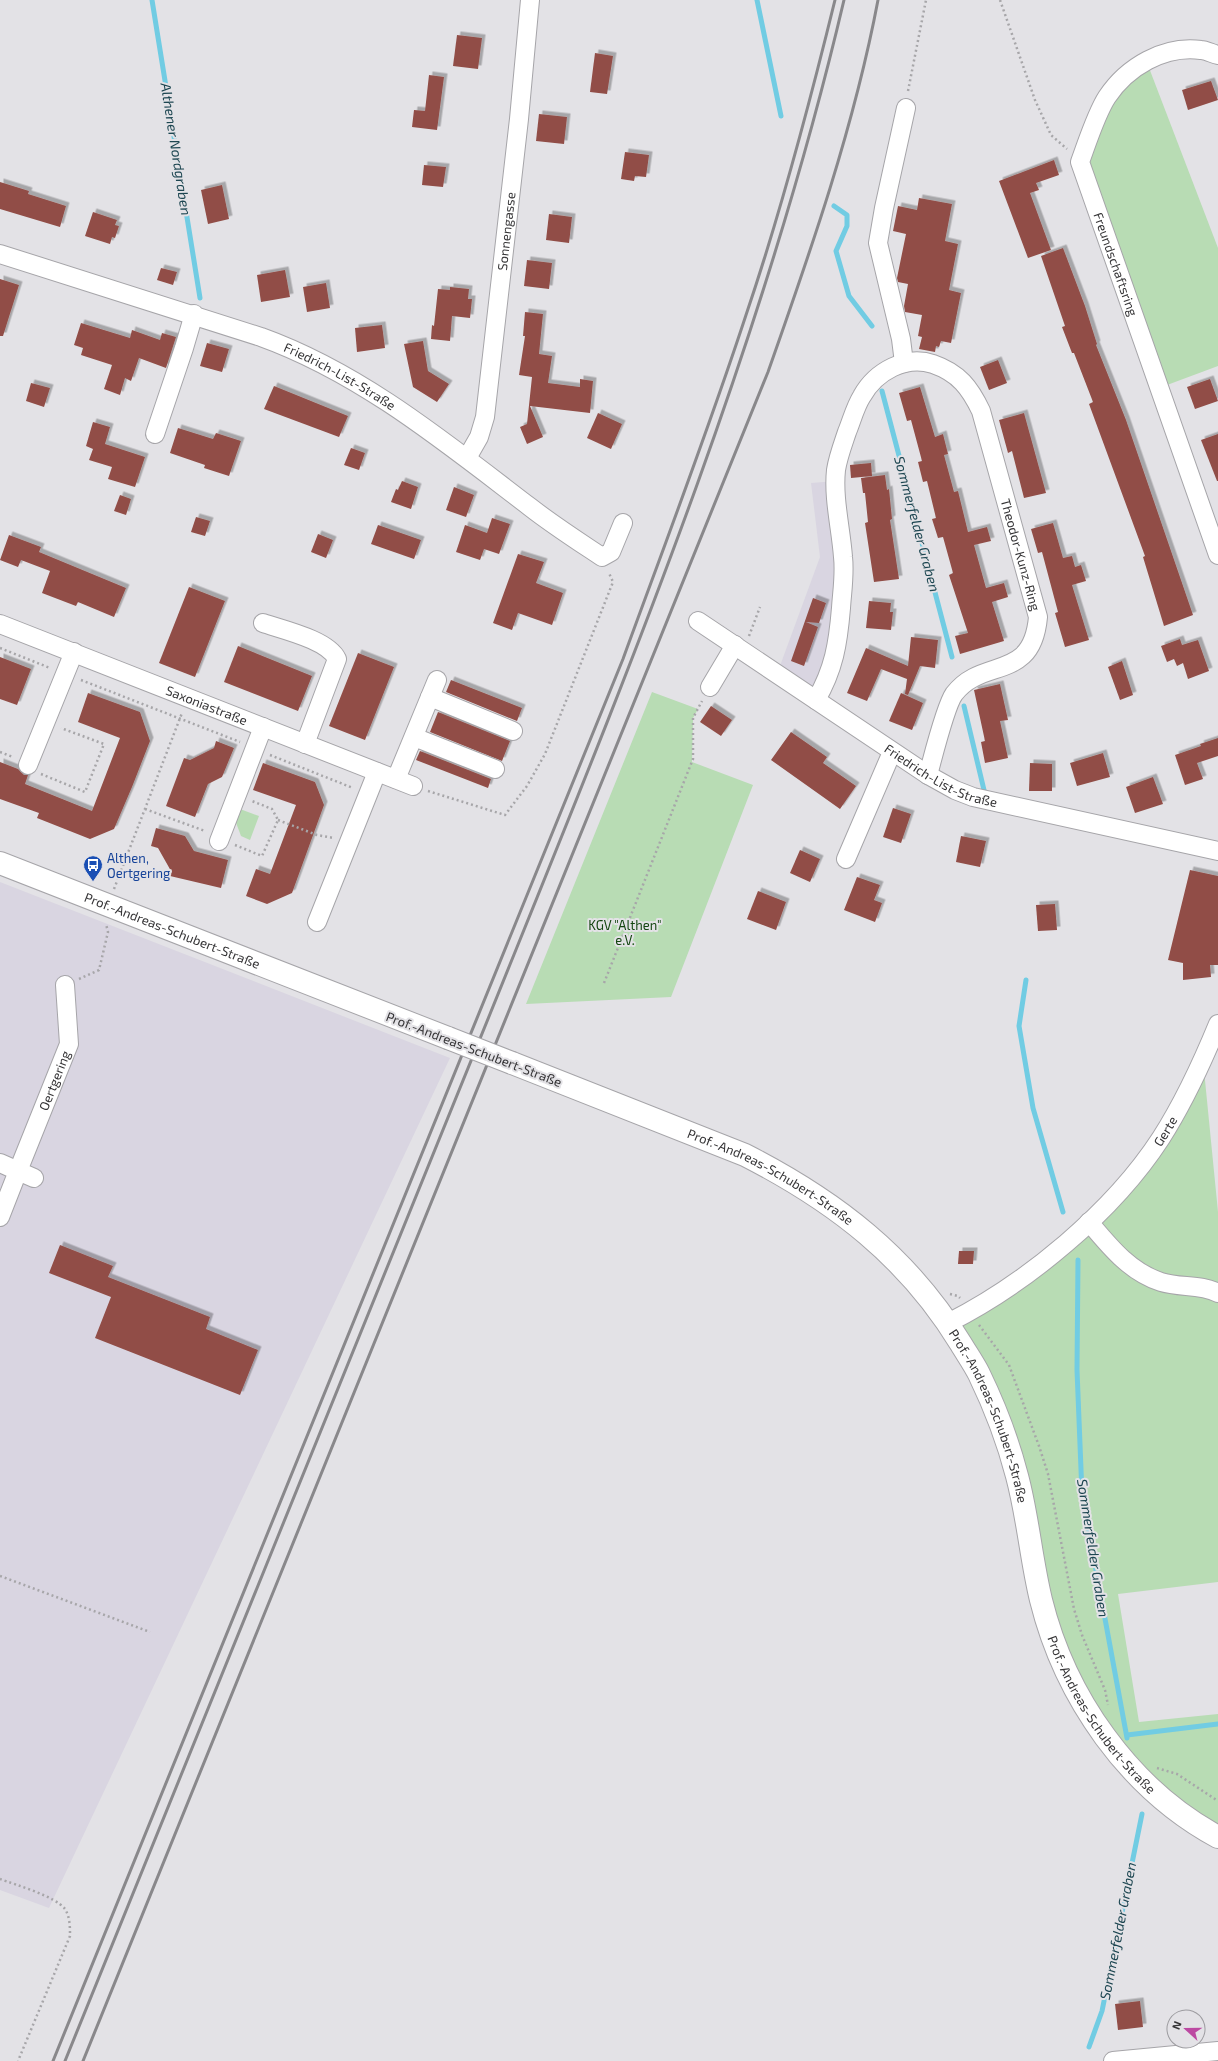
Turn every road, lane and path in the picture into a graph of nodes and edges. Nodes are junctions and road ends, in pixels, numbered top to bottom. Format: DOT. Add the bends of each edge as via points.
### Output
graph roads {
  1 [pos="530,0"];
  2 [pos="926,0"];
  3 [pos="1000,0"];
  4 [pos="1218,56"];
  5 [pos="906,108"];
  6 [pos="1060,141"];
  7 [pos="0,254"];
  8 [pos="194,314"];
  9 [pos="904,362"];
  10 [pos="155,434"];
  11 [pos="467,458"];
  12 [pos="623,523"];
  13 [pos="1218,555"];
  14 [pos="602,557"];
  15 [pos="760,607"];
  16 [pos="698,621"];
  17 [pos="264,623"];
  18 [pos="0,624"];
  19 [pos="0,648"];
  20 [pos="739,648"];
  21 [pos="74,652"];
  22 [pos="65,674"];
  23 [pos="437,680"];
  24 [pos="710,687"];
  25 [pos="188,697"];
  26 [pos="430,698"];
  27 [pos="816,700"];
  28 [pos="698,709"];
  29 [pos="180,719"];
  30 [pos="45,722"];
  31 [pos="263,728"];
  32 [pos="513,731"];
  33 [pos="414,737"];
  34 [pos="304,744"];
  35 [pos="254,748"];
  36 [pos="892,752"];
  37 [pos="28,766"];
  38 [pos="495,768"];
  39 [pos="377,772"];
  40 [pos="928,775"];
  41 [pos="396,780"];
  42 [pos="414,786"];
  43 [pos="368,794"];
  44 [pos="237,795"];
  45 [pos="145,809"];
  46 [pos="278,820"];
  47 [pos="220,839"];
  48 [pos="348,843"];
  49 [pos="1218,851"];
  50 [pos="846,859"];
  51 [pos="0,863"];
  52 [pos="108,905"];
  53 [pos="317,922"];
  54 [pos="604,983"];
  55 [pos="65,985"];
  56 [pos="1218,1024"];
  57 [pos="0,1164"];
  58 [pos="18,1171"];
  59 [pos="34,1178"];
  60 [pos="0,1217"];
  61 [pos="1089,1222"];
  62 [pos="1218,1293"];
  63 [pos="948,1323"];
  64 [pos="986,1334"];
  65 [pos="0,1576"];
  66 [pos="150,1632"];
  67 [pos="1108,1710"];
  68 [pos="1153,1766"];
  69 [pos="1218,1801"];
  70 [pos="1218,1837"];
  71 [pos="0,1879"];
  72 [pos="1218,2051"];
  73 [pos="18,2061"];
  74 [pos="1114,2061"];
  1 -- 11 [label="street, Sonnengasse" via="485,417 479,437"];
  2 -- 5 [label="path"];
  3 -- 6 [label="path" via="1035,100 1051,135"];
  4 -- 13 [label="street, Freundschaftsring" via="1201,50 1176,51 1146,60 1125,75 1107,98 1080,162"];
  5 -- 9 [label="street" via="878,243"];
  7 -- 8 [label="street, Friedrich-List-Straße"];
  8 -- 10 [label="street"];
  8 -- 11 [label="street, Friedrich-List-Straße" via="287,346 320,362 355,381"];
  9 -- 27 [label="street" via="879,376 862,396 836,469 844,559 838,638 832,669"];
  9 -- 40 [label="street, Theodor-Kunz-Ring" via="933,364 954,374 971,390 981,411 1038,617 1028,652 1010,664 965,683 954,695"];
  11 -- 14 [label="street, Friedrich-List-Straße" via="531,508"];
  12 -- 14 [label="street" via="611,552"];
  14 -- 42 [label="path" via="612,582 545,754 527,786 505,815"];
  15 -- 20 [label="path"];
  16 -- 20 [label="street, Friedrich-List-Straße"];
  17 -- 34 [label="street" via="322,644 334,652 337,659"];
  18 -- 21 [label="street, Saxoniastraße"];
  19 -- 22 [label="path"];
  20 -- 24 [label="street"];
  20 -- 27 [label="street, Friedrich-List-Straße"];
  21 -- 22 [label="street"];
  21 -- 25 [label="street, Saxoniastraße"];
  22 -- 29 [label="path"];
  22 -- 30 [label="street"];
  23 -- 26 [label="street"];
  25 -- 29 [label="path"];
  25 -- 31 [label="street, Saxoniastraße"];
  26 -- 32 [label="street"];
  26 -- 33 [label="street"];
  27 -- 36 [label="street, Friedrich-List-Straße"];
  28 -- 54 [label="path" via="693,718 693,758"];
  29 -- 35 [label="path"];
  29 -- 45 [label="path"];
  30 -- 37 [label="street"];
  30 -- 37 [label="path" via="104,744 85,792"];
  31 -- 34 [label="street, Saxoniastraße"];
  31 -- 35 [label="street"];
  33 -- 38 [label="street"];
  33 -- 41 [label="street"];
  34 -- 39 [label="street, Saxoniastraße"];
  35 -- 43 [label="path"];
  35 -- 44 [label="street"];
  36 -- 40 [label="street, Friedrich-List-Straße"];
  36 -- 50 [label="street"];
  39 -- 41 [label="street, Saxoniastraße"];
  39 -- 43 [label="street"];
  40 -- 49 [label="street, Friedrich-List-Straße" via="973,797"];
  41 -- 42 [label="street, Saxoniastraße"];
  43 -- 48 [label="street"];
  44 -- 46 [label="path" via="272,809"];
  44 -- 47 [label="street"];
  45 -- 47 [label="path"];
  45 -- 52 [label="path"];
  46 -- 47 [label="path" via="262,856"];
  46 -- 48 [label="path" via="317,835"];
  48 -- 53 [label="street"];
  51 -- 52 [label="main road, Prof.-Andreas-Schubert-Straße"];
  52 -- 55 [label="path" via="105,916 108,932 99,970"];
  52 -- 63 [label="main road, Prof.-Andreas-Schubert-Straße, bridge" via="745,1155 780,1173 861,1229 909,1272"];
  55 -- 58 [label="street, Oertgering" via="69,1044"];
  56 -- 61 [label="street, Gerte" via="1190,1088 1160,1138 1131,1178"];
  57 -- 58 [label="street"];
  58 -- 59 [label="street"];
  58 -- 60 [label="street, Oertgering"];
  61 -- 62 [label="street" via="1116,1254 1136,1270 1162,1282 1210,1289"];
  61 -- 63 [label="street, Gerte" via="1048,1258 970,1312"];
  63 -- 70 [label="main road, Prof.-Andreas-Schubert-Straße" via="979,1373 1001,1424 1017,1476 1040,1598 1053,1643 1074,1690 1099,1731 1129,1766 1174,1807"];
  64 -- 67 [label="path" via="1009,1365 1039,1446 1048,1474 1074,1608 1082,1635 1105,1690"];
  65 -- 66 [label="path"];
  68 -- 69 [label="path" via="1177,1774"];
  71 -- 73 [label="path" via="48,1897 64,1909 70,1921 70,1936"];
  72 -- 74 [label="street"];
}
